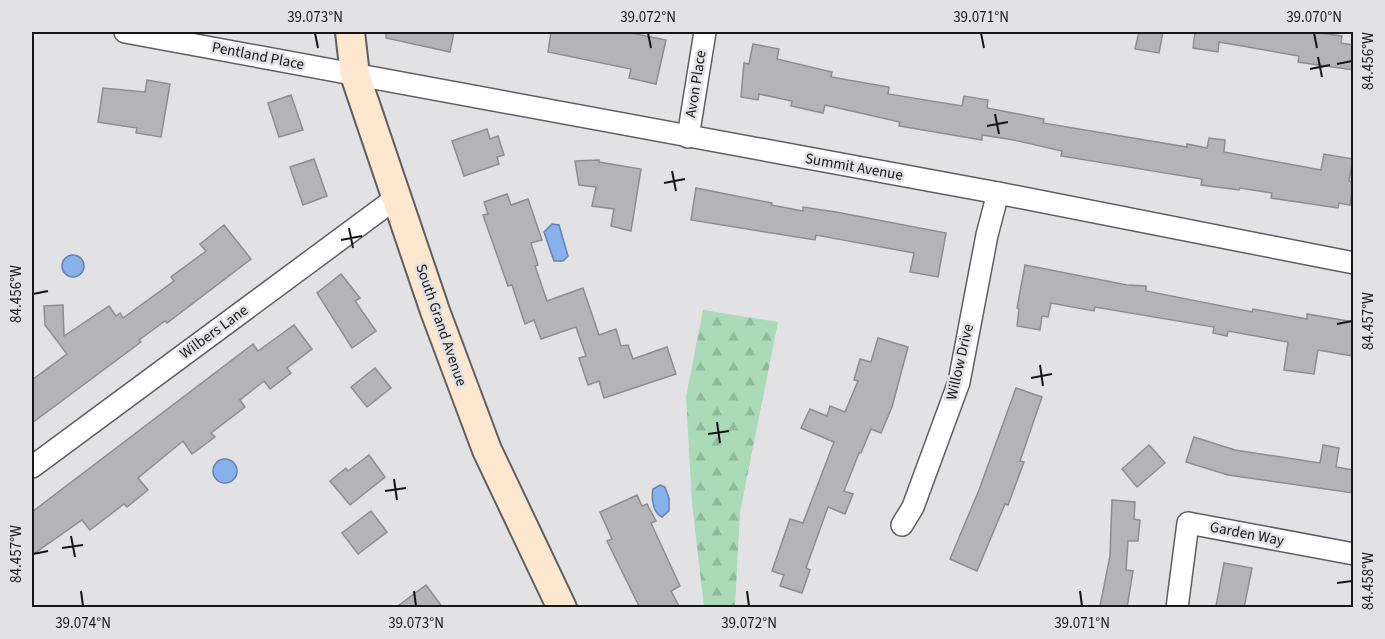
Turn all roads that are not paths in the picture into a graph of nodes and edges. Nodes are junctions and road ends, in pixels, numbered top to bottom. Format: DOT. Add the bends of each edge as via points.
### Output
graph roads {
  1 [pos="125,32"];
  2 [pos="350,32"];
  3 [pos="705,32"];
  4 [pos="355,75"];
  5 [pos="688,137"];
  6 [pos="998,193"];
  7 [pos="396,198"];
  8 [pos="1353,263"];
  9 [pos="32,467"];
  10 [pos="902,525"];
  11 [pos="1353,554"];
  12 [pos="562,608"];
  13 [pos="1177,608"];
  1 -- 4 [label="street, Pentland Place"];
  2 -- 4 [label="main road, South Grand Avenue"];
  3 -- 5 [label="street, Avon Place"];
  4 -- 5 [label="street, Summit Avenue"];
  4 -- 7 [label="main road, South Grand Avenue"];
  5 -- 6 [label="street, Summit Avenue"];
  6 -- 8 [label="street, Summit Avenue"];
  6 -- 10 [label="street, Willow Drive" via="959,382 913,507"];
  7 -- 9 [label="street, Wilbers Lane"];
  7 -- 12 [label="main road, South Grand Avenue" via="487,450"];
  11 -- 13 [label="street, Garden Way" via="1188,523"];
}
